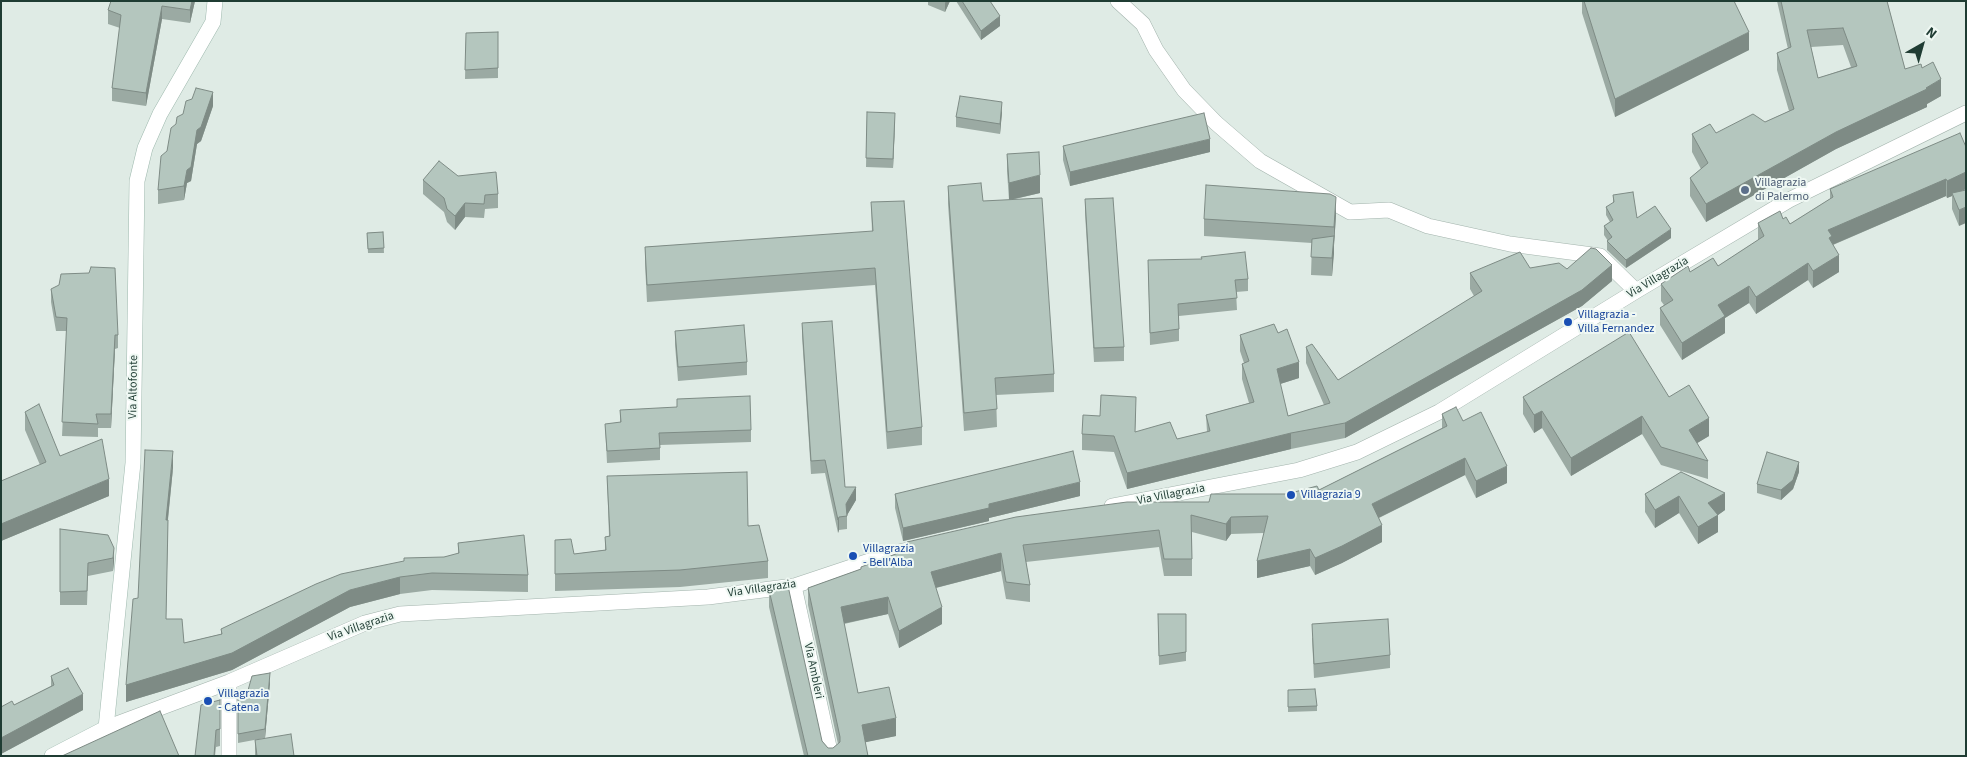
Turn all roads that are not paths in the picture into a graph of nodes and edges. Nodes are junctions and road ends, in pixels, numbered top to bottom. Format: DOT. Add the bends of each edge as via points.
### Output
graph roads {
  1 [pos="215,1"];
  2 [pos="1118,1"];
  3 [pos="1966,113"];
  4 [pos="1636,291"];
  5 [pos="1097,509"];
  6 [pos="936,543"];
  7 [pos="794,586"];
  8 [pos="229,682"];
  9 [pos="106,728"];
  10 [pos="52,756"];
  11 [pos="229,756"];
  12 [pos="831,756"];
  1 -- 9 [label="street, Via Altofonte" via="213,22 160,114 145,148 137,181 133,463"];
  2 -- 4 [label="street" via="1143,24 1156,50 1184,90 1216,123 1260,161 1350,212 1389,210 1428,226 1510,244 1600,256"];
  3 -- 4 [label="street, Via Villagrazia" via="1789,200"];
  4 -- 5 [label="street, Via Villagrazia" via="1440,412 1356,452 1299,470"];
  6 -- 7 [label="street, Via Villagrazia" via="890,554"];
  7 -- 8 [label="street, Via Villagrazia" via="708,597 400,614 365,623"];
  7 -- 12 [label="street, Via Ambleri"];
  8 -- 9 [label="street, Via Villagrazia"];
  8 -- 11 [label="street"];
  9 -- 10 [label="street"];
}
